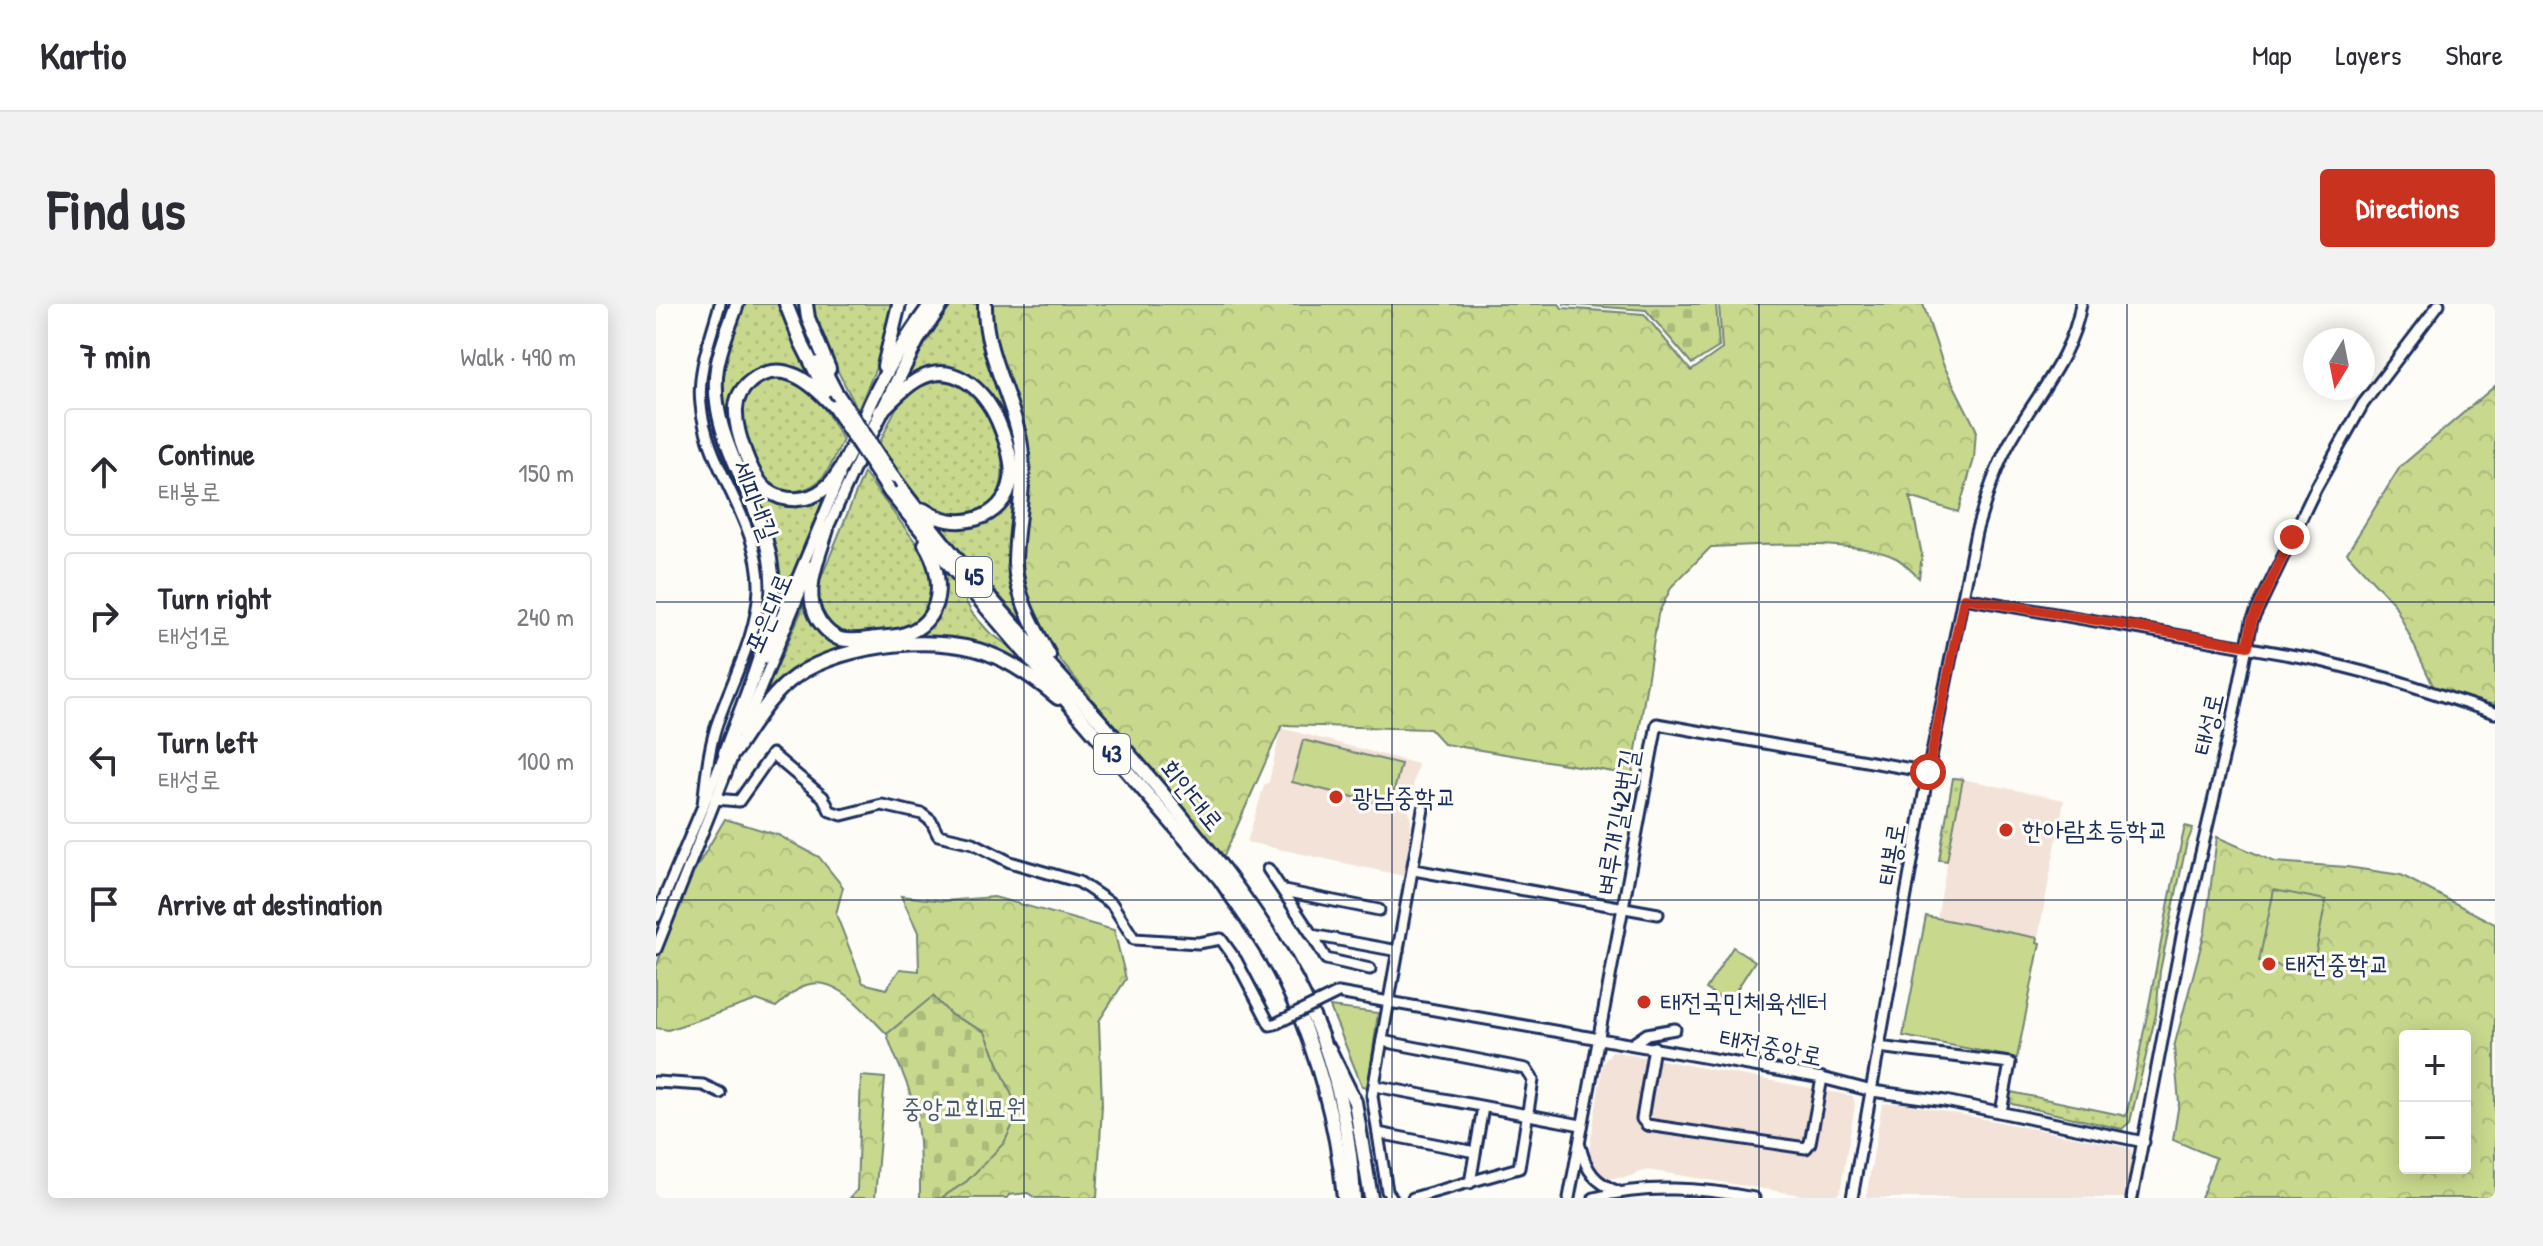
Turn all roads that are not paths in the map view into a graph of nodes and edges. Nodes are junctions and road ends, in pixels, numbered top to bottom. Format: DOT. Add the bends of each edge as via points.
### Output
graph roads {
  1 [pos="720,304"];
  2 [pos="737,304"];
  3 [pos="786,304"];
  4 [pos="793,304"];
  5 [pos="806,304"];
  6 [pos="899,304"];
  7 [pos="931,304"];
  8 [pos="942,304"];
  9 [pos="985,304"];
  10 [pos="2081,304"];
  11 [pos="2437,305"];
  12 [pos="835,391"];
  13 [pos="873,397"];
  14 [pos="834,407"];
  15 [pos="880,412"];
  16 [pos="856,451"];
  17 [pos="909,499"];
  18 [pos="909,517"];
  19 [pos="827,529"];
  20 [pos="1964,598"];
  21 [pos="2248,646"];
  22 [pos="1061,675"];
  23 [pos="2495,713"];
  24 [pos="1079,715"];
  25 [pos="730,752"];
  26 [pos="1928,772"];
  27 [pos="715,799"];
  28 [pos="703,805"];
  29 [pos="1423,809"];
  30 [pos="1268,869"];
  31 [pos="1414,870"];
  32 [pos="1284,891"];
  33 [pos="1623,908"];
  34 [pos="1379,910"];
  35 [pos="1658,914"];
  36 [pos="656,917"];
  37 [pos="1312,935"];
  38 [pos="656,949"];
  39 [pos="1398,951"];
  40 [pos="1370,969"];
  41 [pos="1389,1001"];
  42 [pos="1675,1029"];
  43 [pos="1307,1033"];
  44 [pos="1597,1038"];
  45 [pos="1322,1039"];
  46 [pos="1382,1041"];
  47 [pos="1634,1043"];
  48 [pos="1654,1047"];
  49 [pos="1878,1047"];
  50 [pos="1822,1078"];
  51 [pos="656,1082"];
  52 [pos="1375,1086"];
  53 [pos="1872,1091"];
  54 [pos="720,1093"];
  55 [pos="1483,1107"];
  56 [pos="2001,1112"];
  57 [pos="1527,1115"];
  58 [pos="1581,1125"];
  59 [pos="1378,1133"];
  60 [pos="1579,1138"];
  61 [pos="2144,1142"];
  62 [pos="1475,1152"];
  63 [pos="1470,1183"];
  64 [pos="1619,1192"];
  65 [pos="1336,1198"];
  66 [pos="1344,1198"];
  67 [pos="1354,1198"];
  68 [pos="1371,1198"];
  69 [pos="1392,1198"];
  70 [pos="1413,1198"];
  71 [pos="1569,1198"];
  72 [pos="1594,1198"];
  73 [pos="1754,1198"];
  74 [pos="1852,1198"];
  75 [pos="2132,1198"];
  1 -- 28 [label="street, 세피내길" via="703,366 701,408 753,548 759,588 751,633 708,756"];
  2 -- 25 [label="highway" via="717,365 717,415 764,537 772,590 765,640"];
  3 -- 14 [label="highway"];
  4 -- 12 [label="highway, 45"];
  5 -- 12 [label="highway"];
  6 -- 13 [label="highway"];
  7 -- 13 [label="highway, 포은대로"];
  8 -- 15 [label="highway, 포은대로"];
  9 -- 22 [label="highway" via="984,326 1024,468 1015,567 1026,612"];
  10 -- 20 [label="street, 태봉로" via="2061,362 1995,473 1976,532"];
  11 -- 21 [label="street, 태성로" via="2363,404 2316,488 2252,621"];
  12 -- 17 [label="highway, 회안대로 / 45, bridge"];
  13 -- 16 [label="highway, 포은대로"];
  14 -- 16 [label="highway" via="815,386 794,375 778,371 749,383 735,407 753,472 775,496 809,498 826,488"];
  14 -- 18 [label="highway, 회안대로 / 43, bridge"];
  15 -- 16 [label="highway, 포은대로"];
  15 -- 17 [label="highway" via="919,378 956,375 977,387 991,406 1006,444 1010,482 1003,499 984,517 936,519"];
  16 -- 19 [label="street, 포은대로"];
  16 -- 25 [label="street, 포은대로"];
  17 -- 22 [label="highway, 회안대로 / 45"];
  18 -- 19 [label="highway" via="931,554 939,594 920,627 901,635 841,639 814,613 813,578"];
  18 -- 24 [label="highway, 회안대로 / 43"];
  19 -- 25 [label="street, 포은대로"];
  20 -- 21 [label="street"];
  20 -- 26 [label="street, 태봉로"];
  21 -- 23 [label="street" via="2391,679"];
  21 -- 61 [label="street, 태성로" via="2184,926"];
  22 -- 45 [label="highway, 회안대로 / 43" via="1231,878 1288,967"];
  24 -- 25 [label="highway" via="997,657 939,643 908,645 841,655 794,677"];
  24 -- 43 [label="highway, 회안대로 / 43" via="1220,879 1282,977"];
  25 -- 27 [label="street, 포은대로"];
  25 -- 28 [label="street, 포은대로"];
  26 -- 33 [label="street, 벼루개길42번길" via="1657,724"];
  26 -- 49 [label="street, 태봉로"];
  27 -- 38 [label="street, 포은대로"];
  27 -- 41 [label="street, 태전중앙로, bridge" via="739,801 772,754 823,797 830,811 842,815 882,805 922,814 938,835 1079,882 1112,904 1134,939 1221,939 1270,1025 1338,993"];
  28 -- 36 [label="street, 포은대로"];
  29 -- 31 [label="street"];
  30 -- 32 [label="street"];
  31 -- 33 [label="street"];
  31 -- 39 [label="street"];
  32 -- 34 [label="street"];
  32 -- 37 [label="street"];
  33 -- 35 [label="street"];
  33 -- 44 [label="street, 벼루개길42번길"];
  37 -- 39 [label="street"];
  37 -- 40 [label="street" via="1326,959"];
  39 -- 41 [label="street"];
  41 -- 44 [label="street, 태전중앙로"];
  41 -- 46 [label="street"];
  42 -- 47 [label="street" via="1647,1034"];
  43 -- 65 [label="highway"];
  43 -- 66 [label="highway, 회안대로 / 43" via="1332,1123"];
  44 -- 47 [label="street, 태전중앙로"];
  44 -- 58 [label="street, 벼루개길42번길"];
  45 -- 67 [label="highway, 회안대로 / 43" via="1344,1117"];
  45 -- 68 [label="highway" via="1355,1102"];
  46 -- 52 [label="street"];
  46 -- 57 [label="street" via="1526,1069 1533,1080"];
  47 -- 48 [label="street, 태전중앙로"];
  48 -- 50 [label="street, 태전중앙로"];
  48 -- 50 [label="street" via="1642,1119 1647,1125 1806,1148"];
  49 -- 53 [label="street, 태봉로"];
  49 -- 56 [label="street" via="2010,1063"];
  50 -- 53 [label="street, 태전중앙로"];
  51 -- 54 [label="street" via="703,1085"];
  52 -- 55 [label="street"];
  52 -- 59 [label="street" via="1372,1104"];
  53 -- 56 [label="street, 태전중앙로"];
  53 -- 74 [label="street, 태봉로"];
  55 -- 57 [label="street"];
  55 -- 62 [label="street"];
  56 -- 61 [label="street, 태전중앙로"];
  57 -- 58 [label="street"];
  57 -- 63 [label="street" via="1519,1168"];
  58 -- 60 [label="street, 벼루개길42번길"];
  59 -- 62 [label="street"];
  59 -- 69 [label="street"];
  60 -- 64 [label="street" via="1587,1169 1598,1182"];
  60 -- 71 [label="street, 벼루개길42번길"];
  61 -- 75 [label="street, 태성로"];
  62 -- 63 [label="street"];
  63 -- 70 [label="street"];
  64 -- 72 [label="street"];
  64 -- 73 [label="street" via="1684,1189"];
}
